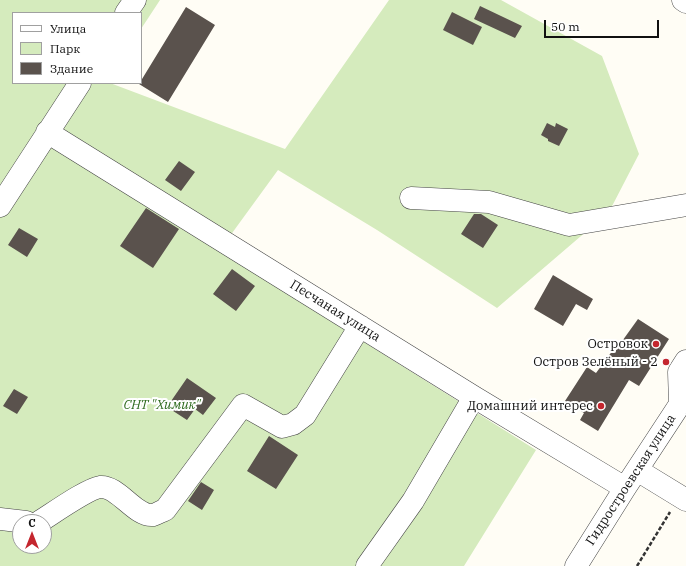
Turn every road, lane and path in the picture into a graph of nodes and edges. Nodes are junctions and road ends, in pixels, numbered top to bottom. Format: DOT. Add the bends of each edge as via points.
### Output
graph roads {
  1 [pos="135,0"];
  2 [pos="683,0"];
  3 [pos="686,2"];
  4 [pos="127,12"];
  5 [pos="79,84"];
  6 [pos="47,132"];
  7 [pos="411,198"];
  8 [pos="686,204"];
  9 [pos="0,206"];
  10 [pos="360,326"];
  11 [pos="686,361"];
  12 [pos="474,397"];
  13 [pos="684,400"];
  14 [pos="631,479"];
  15 [pos="679,504"];
  16 [pos="52,514"];
  17 [pos="0,520"];
  18 [pos="12,521"];
  19 [pos="367,566"];
  20 [pos="576,566"];
  21 [pos="636,566"];
  1 -- 4 [label="street"];
  2 -- 3 [label="street"];
  5 -- 6 [label="street"];
  6 -- 9 [label="street"];
  6 -- 10 [label="street, Песчаная улица"];
  7 -- 8 [label="street" via="490,202 569,225"];
  10 -- 12 [label="street, Песчаная улица"];
  10 -- 16 [label="street" via="305,415 293,424 282,427 242,405 165,510 153,515 140,512 114,492 101,487 90,490"];
  11 -- 13 [label="street" via="679,372"];
  12 -- 14 [label="street, Песчаная улица"];
  12 -- 19 [label="street" via="413,501"];
  13 -- 14 [label="street, Гидростроевская улица"];
  14 -- 15 [label="street, Песчаная улица"];
  14 -- 20 [label="street, Гидростроевская улица"];
  15 -- 21 [label="path"];
  17 -- 18 [label="street"];
}
